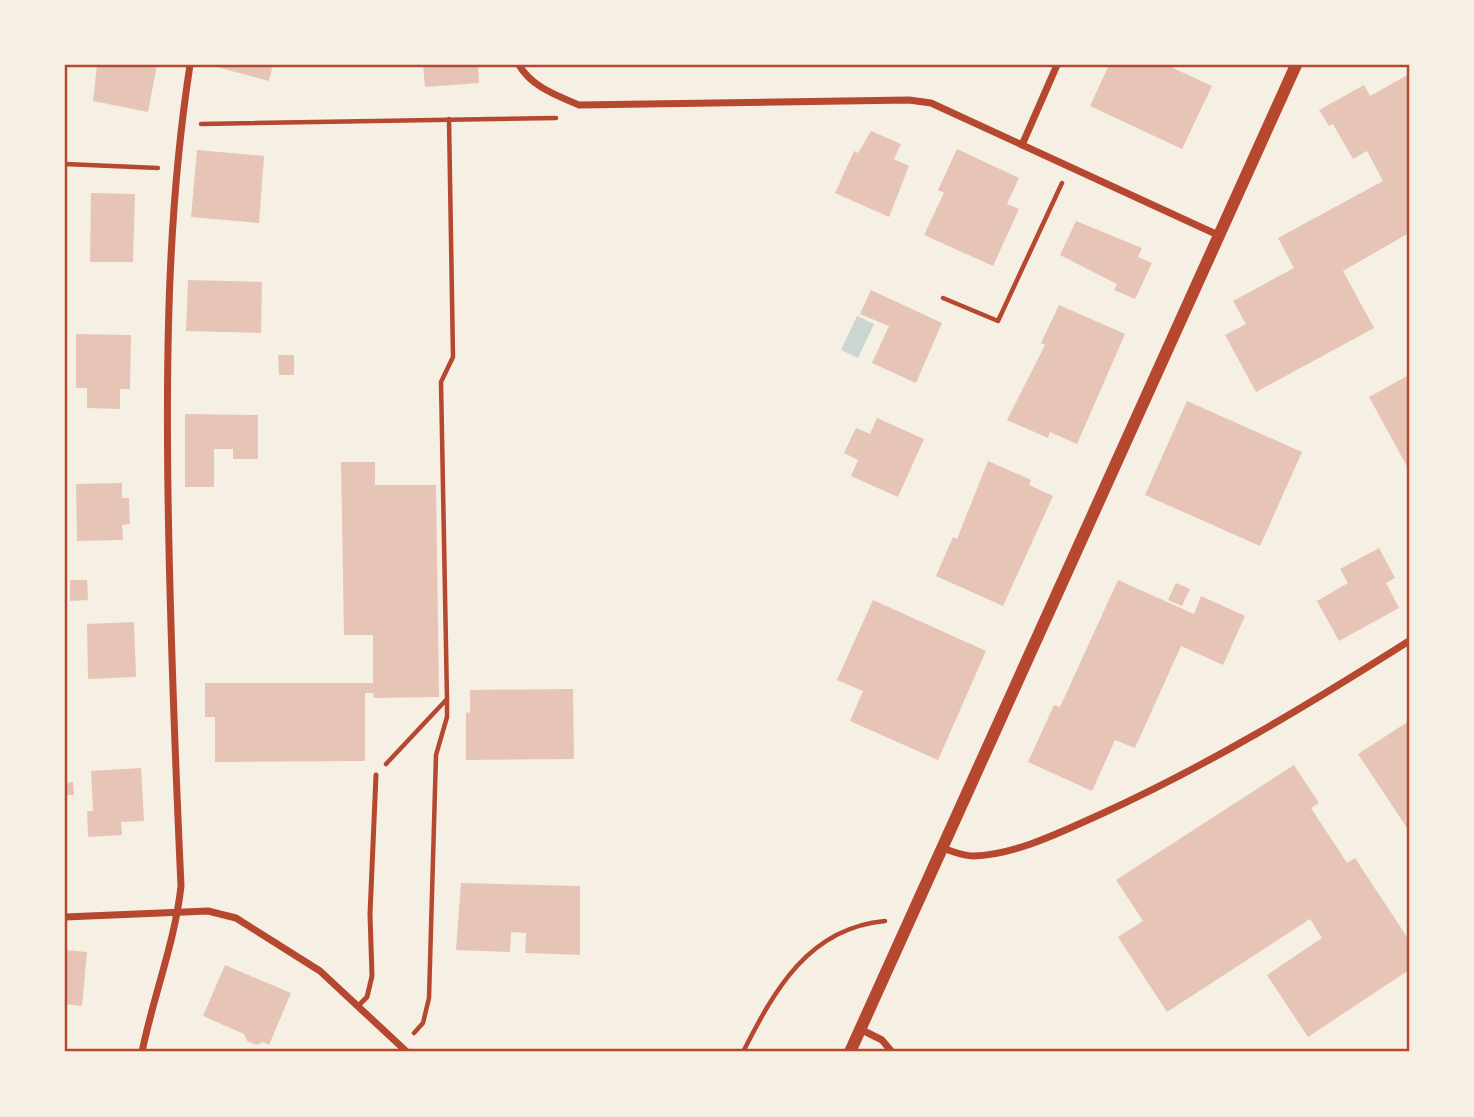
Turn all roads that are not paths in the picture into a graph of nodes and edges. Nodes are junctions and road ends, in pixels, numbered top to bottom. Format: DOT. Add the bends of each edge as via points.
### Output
graph roads {
  1 [pos="190,65"];
  2 [pos="519,65"];
  3 [pos="1056,65"];
  4 [pos="1296,65"];
  5 [pos="1021,145"];
  6 [pos="1218,235"];
  7 [pos="1409,641"];
  8 [pos="376,775"];
  9 [pos="942,848"];
  10 [pos="178,913"];
  11 [pos="65,917"];
  12 [pos="358,1006"];
  13 [pos="860,1030"];
  14 [pos="404,1050"];
  15 [pos="142,1052"];
  16 [pos="850,1052"];
  17 [pos="892,1052"];
  1 -- 10 [label="street" via="172,222 169,322"];
  2 -- 5 [label="street" via="526,76 551,93 579,104 909,100 948,109"];
  3 -- 5 [label="street"];
  4 -- 6 [label="street"];
  5 -- 6 [label="street"];
  6 -- 9 [label="street"];
  7 -- 9 [label="street" via="1300,710 1168,783 1063,831 995,853 971,856"];
  8 -- 12 [label="lane" via="372,976 367,997"];
  9 -- 13 [label="street"];
  10 -- 11 [label="street"];
  10 -- 12 [label="street" via="208,911 236,918 320,971"];
  10 -- 15 [label="street"];
  12 -- 14 [label="street"];
  13 -- 16 [label="street"];
  13 -- 17 [label="street" via="882,1040"];
}
